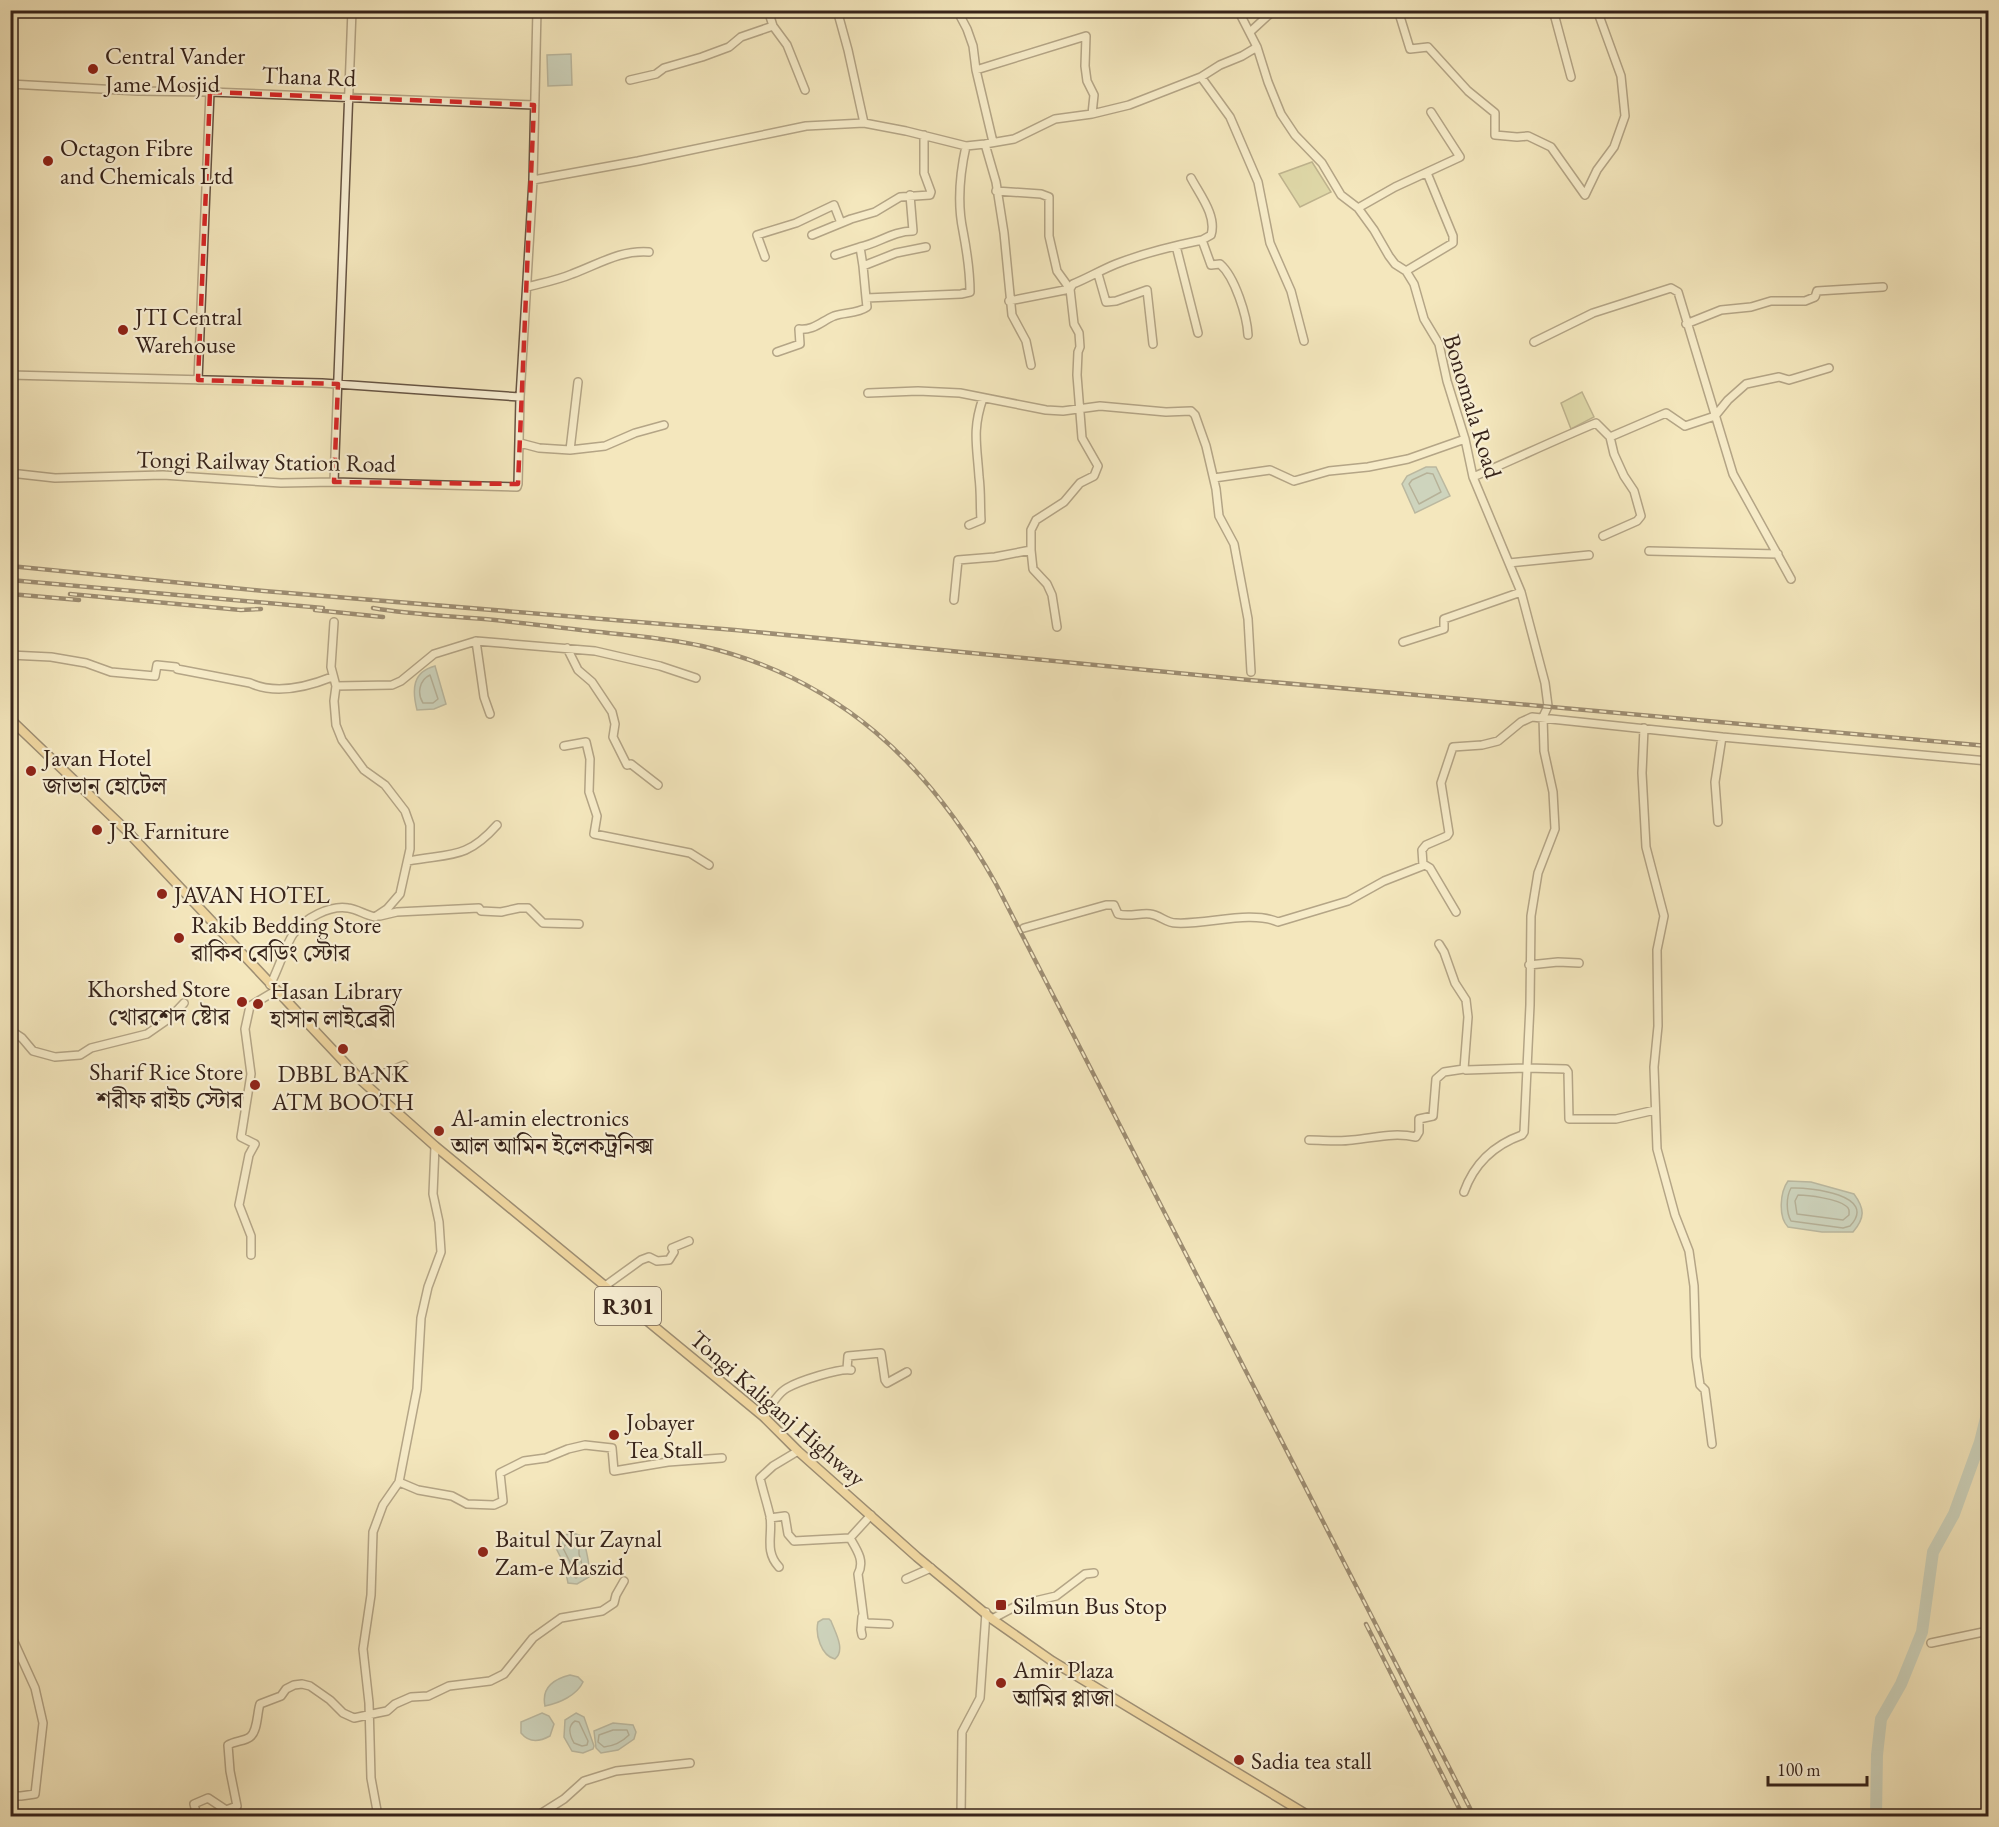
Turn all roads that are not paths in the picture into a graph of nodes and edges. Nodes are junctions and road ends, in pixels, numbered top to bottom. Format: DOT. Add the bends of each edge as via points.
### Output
graph roads {
  1 [pos="352,10"];
  2 [pos="537,10"];
  3 [pos="768,10"];
  4 [pos="837,10"];
  5 [pos="957,10"];
  6 [pos="1238,10"];
  7 [pos="1287,10"];
  8 [pos="1332,10"];
  9 [pos="1372,10"];
  10 [pos="1398,10"];
  11 [pos="1553,10"];
  12 [pos="1597,10"];
  13 [pos="1274,11"];
  14 [pos="773,26"];
  15 [pos="1250,32"];
  16 [pos="1257,47"];
  17 [pos="976,70"];
  18 [pos="1202,77"];
  19 [pos="1571,77"];
  20 [pos="630,80"];
  21 [pos="10,84"];
  22 [pos="805,90"];
  23 [pos="210,92"];
  24 [pos="349,98"];
  25 [pos="534,105"];
  26 [pos="1431,112"];
  27 [pos="1092,114"];
  28 [pos="864,123"];
  29 [pos="924,135"];
  30 [pos="989,143"];
  31 [pos="966,146"];
  32 [pos="1427,173"];
  33 [pos="1191,178"];
  34 [pos="533,180"];
  35 [pos="996,191"];
  36 [pos="910,195"];
  37 [pos="1358,208"];
  38 [pos="841,223"];
  39 [pos="812,235"];
  40 [pos="1202,240"];
  41 [pos="1176,246"];
  42 [pos="860,247"];
  43 [pos="926,247"];
  44 [pos="649,252"];
  45 [pos="836,255"];
  46 [pos="765,258"];
  47 [pos="863,266"];
  48 [pos="1406,272"];
  49 [pos="1098,274"];
  50 [pos="526,287"];
  51 [pos="1883,287"];
  52 [pos="1070,289"];
  53 [pos="866,298"];
  54 [pos="1010,301"];
  55 [pos="1686,324"];
  56 [pos="1198,333"];
  57 [pos="1248,334"];
  58 [pos="1304,341"];
  59 [pos="1534,342"];
  60 [pos="1153,344"];
  61 [pos="777,352"];
  62 [pos="1031,365"];
  63 [pos="1829,368"];
  64 [pos="10,375"];
  65 [pos="198,380"];
  66 [pos="578,382"];
  67 [pos="338,384"];
  68 [pos="868,393"];
  69 [pos="520,397"];
  70 [pos="983,398"];
  71 [pos="1080,408"];
  72 [pos="1715,416"];
  73 [pos="664,425"];
  74 [pos="1611,437"];
  75 [pos="1465,439"];
  76 [pos="520,443"];
  77 [pos="570,450"];
  78 [pos="10,473"];
  79 [pos="1473,477"];
  80 [pos="1214,478"];
  81 [pos="334,482"];
  82 [pos="969,525"];
  83 [pos="1603,536"];
  84 [pos="1031,549"];
  85 [pos="1649,550"];
  86 [pos="1778,554"];
  87 [pos="1589,555"];
  88 [pos="1509,563"];
  89 [pos="1791,579"];
  90 [pos="1521,592"];
  91 [pos="954,600"];
  92 [pos="334,622"];
  93 [pos="1057,627"];
  94 [pos="476,641"];
  95 [pos="1403,642"];
  96 [pos="567,648"];
  97 [pos="10,655"];
  98 [pos="1251,672"];
  99 [pos="332,677"];
  100 [pos="696,678"];
  101 [pos="336,686"];
  102 [pos="490,714"];
  103 [pos="1543,717"];
  104 [pos="10,719"];
  105 [pos="1644,728"];
  106 [pos="1722,737"];
  107 [pos="564,746"];
  108 [pos="1989,761"];
  109 [pos="658,785"];
  110 [pos="1718,822"];
  111 [pos="497,825"];
  112 [pos="408,861"];
  113 [pos="709,865"];
  114 [pos="1423,865"];
  115 [pos="1456,912"];
  116 [pos="375,917"];
  117 [pos="579,924"];
  118 [pos="1024,928"];
  119 [pos="1439,945"];
  120 [pos="1579,963"];
  121 [pos="1529,965"];
  122 [pos="273,988"];
  123 [pos="184,1003"];
  124 [pos="10,1030"];
  125 [pos="404,1065"];
  126 [pos="1526,1068"];
  127 [pos="1464,1069"];
  128 [pos="363,1082"];
  129 [pos="1655,1110"];
  130 [pos="1310,1140"];
  131 [pos="435,1146"];
  132 [pos="1464,1192"];
  133 [pos="689,1241"];
  134 [pos="251,1255"];
  135 [pos="605,1287"];
  136 [pos="907,1371"];
  137 [pos="764,1417"];
  138 [pos="1712,1444"];
  139 [pos="798,1451"];
  140 [pos="722,1458"];
  141 [pos="399,1482"];
  142 [pos="871,1515"];
  143 [pos="770,1518"];
  144 [pos="850,1538"];
  145 [pos="779,1567"];
  146 [pos="931,1568"];
  147 [pos="1094,1573"];
  148 [pos="906,1579"];
  149 [pos="624,1581"];
  150 [pos="989,1616"];
  151 [pos="862,1617"];
  152 [pos="889,1624"];
  153 [pos="1989,1631"];
  154 [pos="10,1633"];
  155 [pos="862,1635"];
  156 [pos="1931,1644"];
  157 [pos="369,1714"];
  158 [pos="690,1763"];
  159 [pos="10,1796"];
  160 [pos="197,1816"];
  161 [pos="378,1816"];
  162 [pos="537,1816"];
  163 [pos="961,1816"];
  164 [pos="1309,1816"];
  1 -- 24 [label="street"];
  2 -- 25 [label="street"];
  3 -- 14 [label="street"];
  4 -- 28 [label="street"];
  5 -- 17 [label="street" via="973,46"];
  6 -- 15 [label="street, Bonomala Road"];
  7 -- 13 [label="street"];
  8 -- 9 [label="street"];
  10 -- 12 [label="street" via="1410,49 1428,47 1467,91 1495,113 1495,135 1528,136 1551,147 1585,195 1614,147 1625,116 1621,76"];
  11 -- 19 [label="street"];
  13 -- 15 [label="street"];
  14 -- 20 [label="street" via="702,57"];
  14 -- 22 [label="street" via="787,45"];
  15 -- 16 [label="street, Bonomala Road"];
  16 -- 18 [label="street"];
  16 -- 37 [label="street, Bonomala Road" via="1281,114 1322,163 1341,195"];
  17 -- 27 [label="street" via="1086,36 1087,81 1094,95"];
  17 -- 30 [label="street"];
  18 -- 27 [label="street" via="1130,105"];
  18 -- 58 [label="street" via="1230,117 1258,182 1270,243 1291,291"];
  21 -- 23 [label="street, Thana Rd"];
  23 -- 24 [label="street, Thana Rd"];
  23 -- 65 [label="street"];
  24 -- 25 [label="street, Thana Rd"];
  24 -- 67 [label="street"];
  25 -- 34 [label="street"];
  26 -- 32 [label="street" via="1460,157"];
  27 -- 30 [label="street" via="1055,119 1014,139"];
  28 -- 29 [label="street"];
  28 -- 34 [label="street" via="806,126"];
  29 -- 31 [label="street"];
  29 -- 36 [label="street" via="924,173 931,194"];
  30 -- 31 [label="street"];
  30 -- 35 [label="street"];
  31 -- 53 [label="street" via="960,173 961,211 970,292"];
  32 -- 37 [label="street"];
  32 -- 48 [label="street" via="1453,243"];
  33 -- 40 [label="street" via="1211,216 1211,235"];
  34 -- 50 [label="street"];
  35 -- 52 [label="street" via="1049,197 1049,236 1057,271"];
  35 -- 54 [label="street"];
  36 -- 38 [label="street"];
  36 -- 42 [label="street" via="913,231 900,231"];
  37 -- 48 [label="street, Bonomala Road" via="1389,256"];
  38 -- 39 [label="street"];
  38 -- 46 [label="street" via="834,205 757,235"];
  40 -- 41 [label="street"];
  40 -- 57 [label="street" via="1211,265 1220,264 1235,289"];
  41 -- 49 [label="street" via="1116,264"];
  41 -- 56 [label="street"];
  42 -- 45 [label="street"];
  42 -- 47 [label="street"];
  43 -- 47 [label="street"];
  44 -- 50 [label="street" via="625,253"];
  47 -- 53 [label="street"];
  48 -- 75 [label="street, Bonomala Road" via="1414,284 1424,319 1439,344"];
  49 -- 52 [label="street"];
  49 -- 60 [label="street" via="1106,302 1147,290"];
  50 -- 69 [label="street"];
  51 -- 55 [label="street" via="1817,291 1815,297 1805,301 1721,310"];
  52 -- 54 [label="street"];
  52 -- 71 [label="street" via="1074,324 1079,333"];
  53 -- 61 [label="street" via="867,307 861,311 799,329 800,344"];
  54 -- 62 [label="street"];
  55 -- 59 [label="street" via="1678,292 1671,288 1593,314"];
  55 -- 72 [label="street"];
  63 -- 72 [label="street" via="1789,380 1779,377 1746,384"];
  64 -- 65 [label="street"];
  65 -- 67 [label="street"];
  66 -- 77 [label="street"];
  67 -- 69 [label="street"];
  67 -- 81 [label="street"];
  68 -- 70 [label="street" via="944,392"];
  69 -- 76 [label="street"];
  70 -- 71 [label="street" via="1046,410"];
  70 -- 82 [label="street" via="975,439 981,520"];
  71 -- 80 [label="street" via="1191,411"];
  71 -- 84 [label="street" via="1082,438 1097,471 1064,502 1036,520 1031,530"];
  72 -- 74 [label="street" via="1685,426 1666,413"];
  72 -- 86 [label="street" via="1733,474"];
  73 -- 77 [label="street" via="605,446"];
  74 -- 79 [label="street" via="1596,423"];
  74 -- 83 [label="street" via="1614,454 1634,491 1641,516"];
  75 -- 79 [label="street, Bonomala Road"];
  75 -- 80 [label="street" via="1408,459 1329,471 1294,481 1270,470"];
  76 -- 77 [label="street"];
  76 -- 81 [label="street, Tongi Railway Station Road" via="517,487"];
  78 -- 81 [label="street, Tongi Railway Station Road" via="55,478 163,475 281,483"];
  79 -- 88 [label="street, Bonomala Road"];
  80 -- 98 [label="street" via="1219,516 1234,544 1244,594"];
  84 -- 91 [label="street" via="958,560"];
  84 -- 93 [label="street" via="1034,568 1052,595"];
  85 -- 86 [label="street"];
  86 -- 89 [label="street"];
  87 -- 88 [label="street"];
  88 -- 90 [label="street, Bonomala Road"];
  90 -- 95 [label="street" via="1444,619 1444,629"];
  90 -- 103 [label="street, Bonomala Road" via="1545,683 1548,706"];
  92 -- 99 [label="street"];
  94 -- 96 [label="street"];
  94 -- 101 [label="street" via="434,654 392,685"];
  94 -- 102 [label="street"];
  96 -- 100 [label="street" via="623,657"];
  96 -- 109 [label="street" via="578,670 592,682 612,712 613,737 627,765 631,764"];
  97 -- 99 [label="street" via="51,657 111,672 155,676 157,665 176,667 261,688 292,689"];
  99 -- 101 [label="street"];
  101 -- 112 [label="street" via="336,725 342,740 364,770 385,785 405,811 411,836"];
  103 -- 105 [label="street"];
  103 -- 114 [label="street" via="1521,722 1491,744 1454,747 1442,783 1449,833 1425,845"];
  103 -- 121 [label="street, Bonomala Road" via="1555,829 1538,873"];
  104 -- 122 [label="main road, Tongi Kaliganj Highway / R301" via="125,829"];
  105 -- 106 [label="street"];
  105 -- 129 [label="street" via="1646,847 1664,916 1658,950"];
  106 -- 108 [label="street"];
  106 -- 110 [label="street" via="1715,782"];
  107 -- 113 [label="street" via="586,742 589,792 597,816 594,834 690,853"];
  111 -- 112 [label="street" via="470,849"];
  112 -- 116 [label="street" via="400,894"];
  114 -- 115 [label="street" via="1430,868"];
  114 -- 118 [label="street" via="1348,902 1278,922 1251,918 1174,923 1151,914 1124,916 1118,914 1114,905 1106,905"];
  116 -- 117 [label="street" via="397,912 479,908 501,912 528,908 543,923"];
  116 -- 122 [label="street" via="341,908 313,917 294,933"];
  119 -- 127 [label="street" via="1466,1000"];
  120 -- 121 [label="street"];
  121 -- 126 [label="street, Bonomala Road"];
  122 -- 128 [label="main road, Tongi Kaliganj Highway / R301"];
  122 -- 134 [label="street" via="250,1006 246,1021 251,1074 241,1137 255,1144 249,1155 239,1205 251,1236"];
  123 -- 124 [label="street" via="147,1034 91,1048 80,1055 55,1057 33,1051"];
  125 -- 128 [label="street"];
  126 -- 127 [label="street"];
  126 -- 129 [label="street" via="1568,1070 1569,1119 1616,1119"];
  126 -- 132 [label="street, Bonomala Road" via="1522,1135 1491,1151 1474,1169"];
  127 -- 130 [label="street" via="1444,1072 1436,1079 1433,1116 1419,1119 1416,1137 1386,1134 1352,1140"];
  128 -- 131 [label="main road, Tongi Kaliganj Highway / R301"];
  129 -- 138 [label="street" via="1657,1149 1689,1251 1696,1357"];
  131 -- 135 [label="main road, Tongi Kaliganj Highway / R301"];
  131 -- 141 [label="street" via="433,1194 441,1252 421,1318 417,1389"];
  133 -- 135 [label="street" via="672,1248 669,1260 640,1260"];
  135 -- 137 [label="main road, Tongi Kaliganj Highway / R301"];
  136 -- 137 [label="street" via="887,1383 881,1353 848,1356 849,1370 786,1388"];
  137 -- 139 [label="main road, Tongi Kaliganj Highway / R301"];
  139 -- 142 [label="main road, Tongi Kaliganj Highway / R301"];
  139 -- 143 [label="street" via="760,1478"];
  140 -- 141 [label="street" via="614,1472 612,1448 585,1445 524,1461 500,1473 503,1501 486,1505 467,1504"];
  141 -- 157 [label="street" via="383,1505 373,1532 371,1595 363,1649"];
  142 -- 144 [label="street"];
  142 -- 146 [label="main road, Tongi Kaliganj Highway / R301"];
  143 -- 144 [label="street" via="785,1516 788,1534 794,1540"];
  143 -- 145 [label="street" via="772,1559"];
  144 -- 151 [label="street" via="861,1559 858,1574"];
  146 -- 148 [label="street"];
  146 -- 150 [label="main road, Tongi Kaliganj Highway / R301"];
  147 -- 150 [label="street" via="1085,1574 1056,1596"];
  149 -- 157 [label="street" via="614,1603 602,1611 561,1618 533,1638 504,1674 490,1681 448,1686 428,1696 411,1697 387,1711"];
  150 -- 163 [label="street" via="980,1698 962,1732"];
  150 -- 164 [label="main road, Tongi Kaliganj Highway / R301" via="1052,1661"];
  151 -- 152 [label="street" via="867,1623"];
  151 -- 155 [label="street"];
  153 -- 156 [label="street"];
  154 -- 159 [label="street" via="35,1688 43,1723 35,1794"];
  157 -- 160 [label="street" via="354,1718 302,1684 260,1704 254,1732 228,1745 237,1806 226,1810 208,1798 194,1804"];
  157 -- 161 [label="street" via="371,1778"];
  158 -- 162 [label="street" via="616,1771 584,1781"];
}
